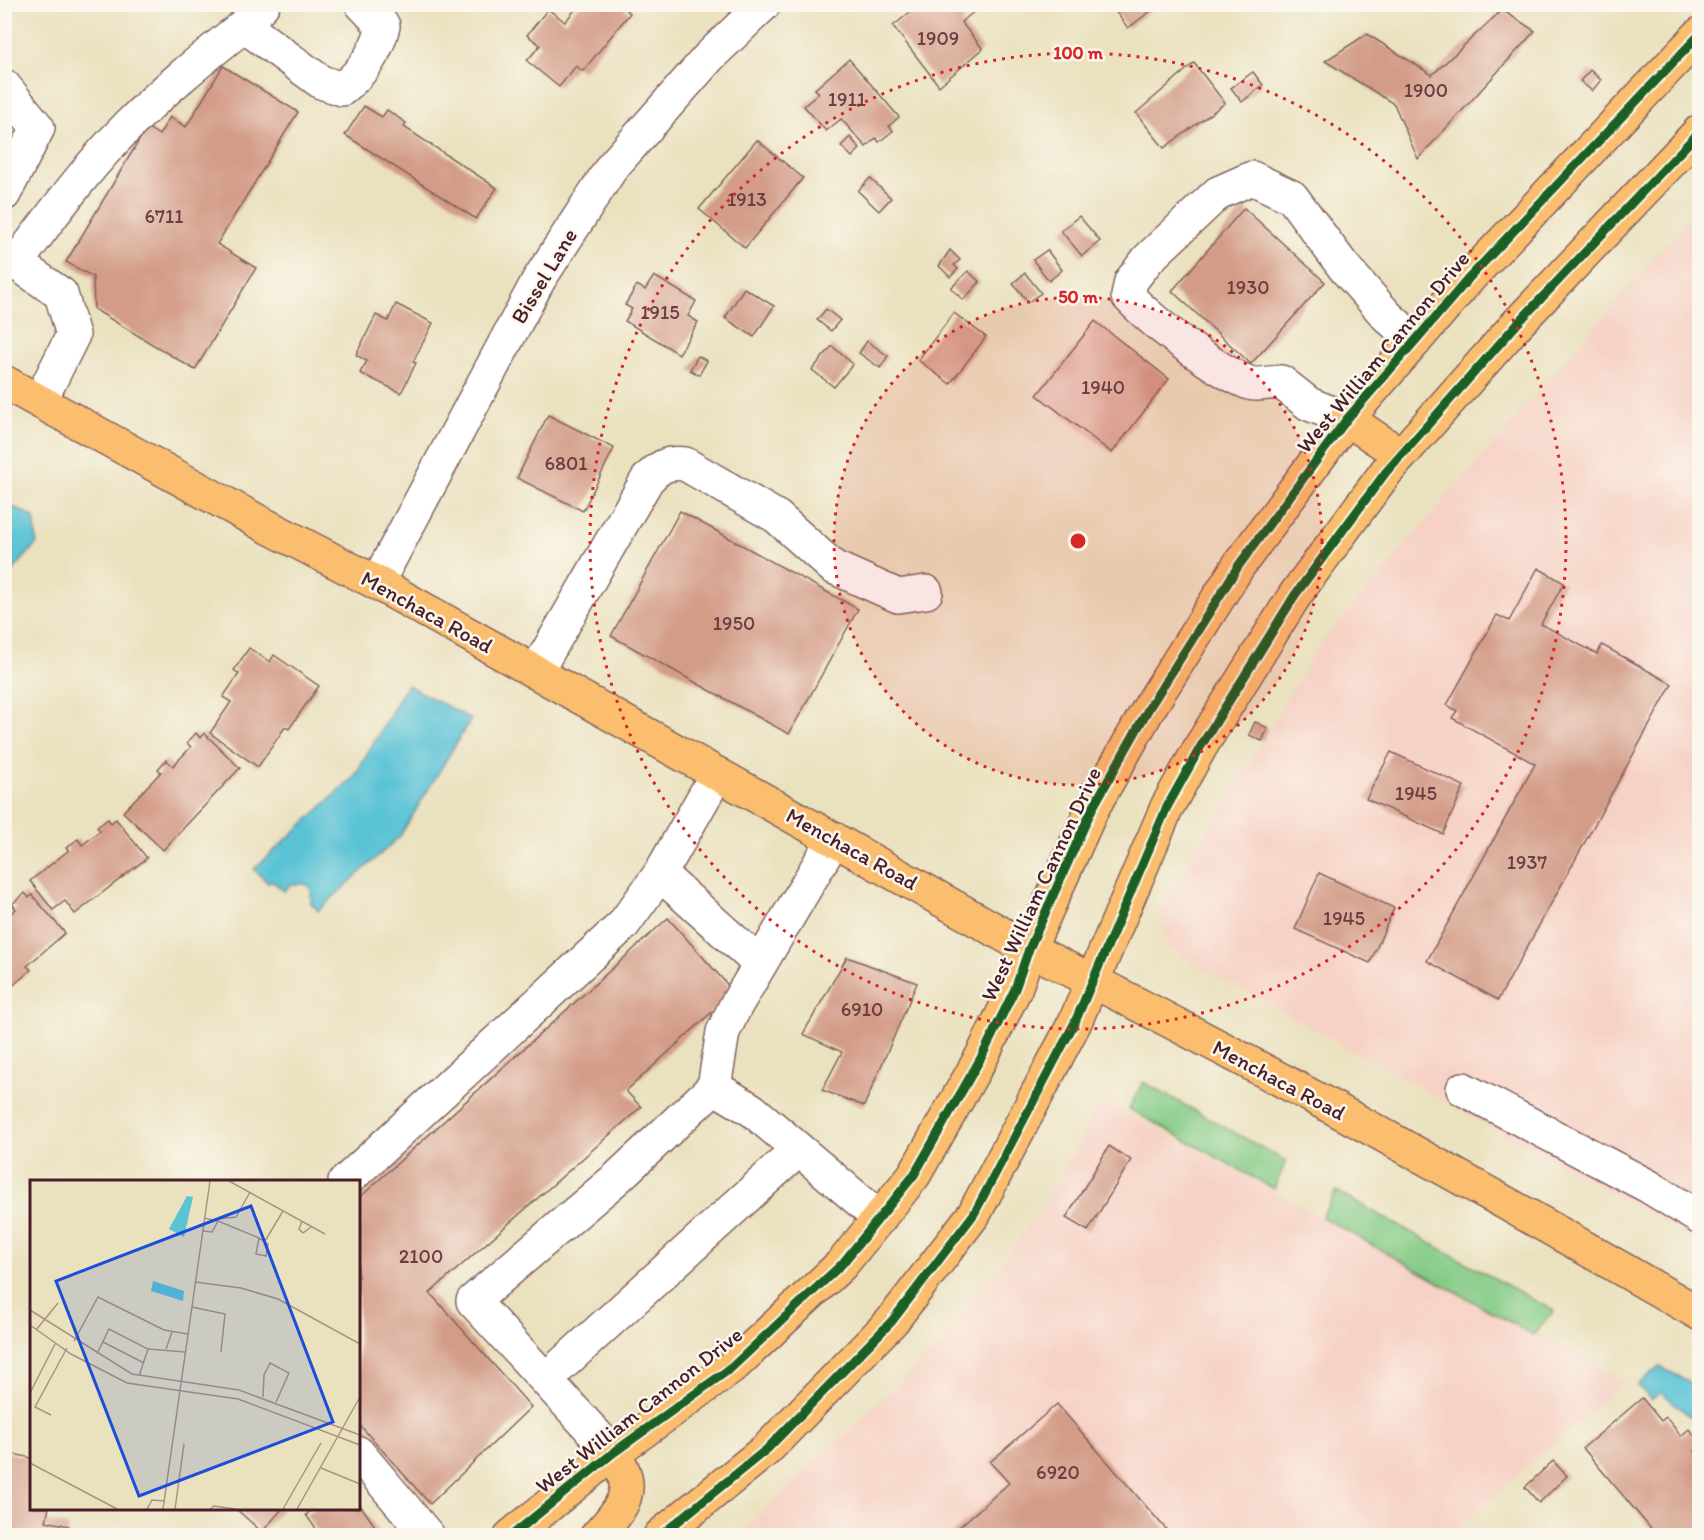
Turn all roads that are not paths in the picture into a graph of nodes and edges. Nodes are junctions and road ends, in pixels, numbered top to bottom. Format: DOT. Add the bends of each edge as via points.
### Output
graph roads {
  1 [pos="362,4"];
  2 [pos="764,4"];
  3 [pos="252,16"];
  4 [pos="1700,34"];
  5 [pos="4,86"];
  6 [pos="1700,131"];
  7 [pos="4,194"];
  8 [pos="10,263"];
  9 [pos="1415,341"];
  10 [pos="4,382"];
  11 [pos="40,401"];
  12 [pos="1347,419"];
  13 [pos="1401,455"];
  14 [pos="377,584"];
  15 [pos="926,592"];
  16 [pos="536,672"];
  17 [pos="717,774"];
  18 [pos="834,839"];
  19 [pos="660,874"];
  20 [pos="1029,949"];
  21 [pos="760,964"];
  22 [pos="1093,981"];
  23 [pos="714,1087"];
  24 [pos="1463,1089"];
  25 [pos="798,1150"];
  26 [pos="347,1180"];
  27 [pos="879,1218"];
  28 [pos="1700,1218"];
  29 [pos="1700,1314"];
  30 [pos="546,1379"];
  31 [pos="613,1453"];
  32 [pos="360,1455"];
  33 [pos="661,1535"];
  34 [pos="428,1536"];
  35 [pos="511,1536"];
  36 [pos="597,1536"];
  1 -- 3 [label="street" via="383,26 377,49 342,89 321,82 254,33"];
  2 -- 14 [label="street, Bissel Lane" via="709,57 612,167 538,281"];
  3 -- 8 [label="street" via="126,128"];
  4 -- 9 [label="main road, West William Cannon Drive"];
  5 -- 7 [label="street" via="38,128"];
  6 -- 13 [label="main road" via="1525,316"];
  8 -- 11 [label="street" via="60,294 73,335"];
  9 -- 12 [label="main road, West William Cannon Drive"];
  9 -- 12 [label="street" via="1342,266 1292,197 1252,178 1218,193 1148,259 1131,281 1128,296 1198,354 1251,383 1281,382 1309,404"];
  10 -- 11 [label="main road, Menchaca Road"];
  11 -- 14 [label="main road, Menchaca Road"];
  12 -- 13 [label="main road"];
  12 -- 20 [label="main road, West William Cannon Drive" via="1239,565 1149,708 1092,809"];
  13 -- 22 [label="main road" via="1295,595 1201,746 1158,828"];
  14 -- 16 [label="main road, Menchaca Road"];
  15 -- 16 [label="street" via="898,596 833,567 777,517 685,464 672,462 659,467 647,480"];
  16 -- 17 [label="main road, Menchaca Road"];
  17 -- 18 [label="main road, Menchaca Road"];
  17 -- 19 [label="street"];
  18 -- 20 [label="main road, Menchaca Road"];
  18 -- 21 [label="street"];
  19 -- 21 [label="street"];
  19 -- 26 [label="street" via="623,926"];
  20 -- 22 [label="main road, Menchaca Road"];
  20 -- 27 [label="main road, West William Cannon Drive" via="1015,989 982,1056 914,1175"];
  21 -- 23 [label="street" via="723,1032"];
  22 -- 29 [label="main road, Menchaca Road" via="1486,1191"];
  22 -- 33 [label="main road" via="1040,1092 974,1214 892,1321 767,1449"];
  23 -- 25 [label="street" via="752,1110"];
  23 -- 30 [label="street" via="618,1178 473,1301"];
  24 -- 28 [label="street" via="1648,1186"];
  25 -- 27 [label="street"];
  25 -- 30 [label="street"];
  27 -- 31 [label="main road, West William Cannon Drive" via="842,1264 731,1368"];
  30 -- 31 [label="street"];
  31 -- 35 [label="main road, West William Cannon Drive"];
  31 -- 36 [label="main road" via="628,1480 625,1497"];
  32 -- 34 [label="street"];
}
